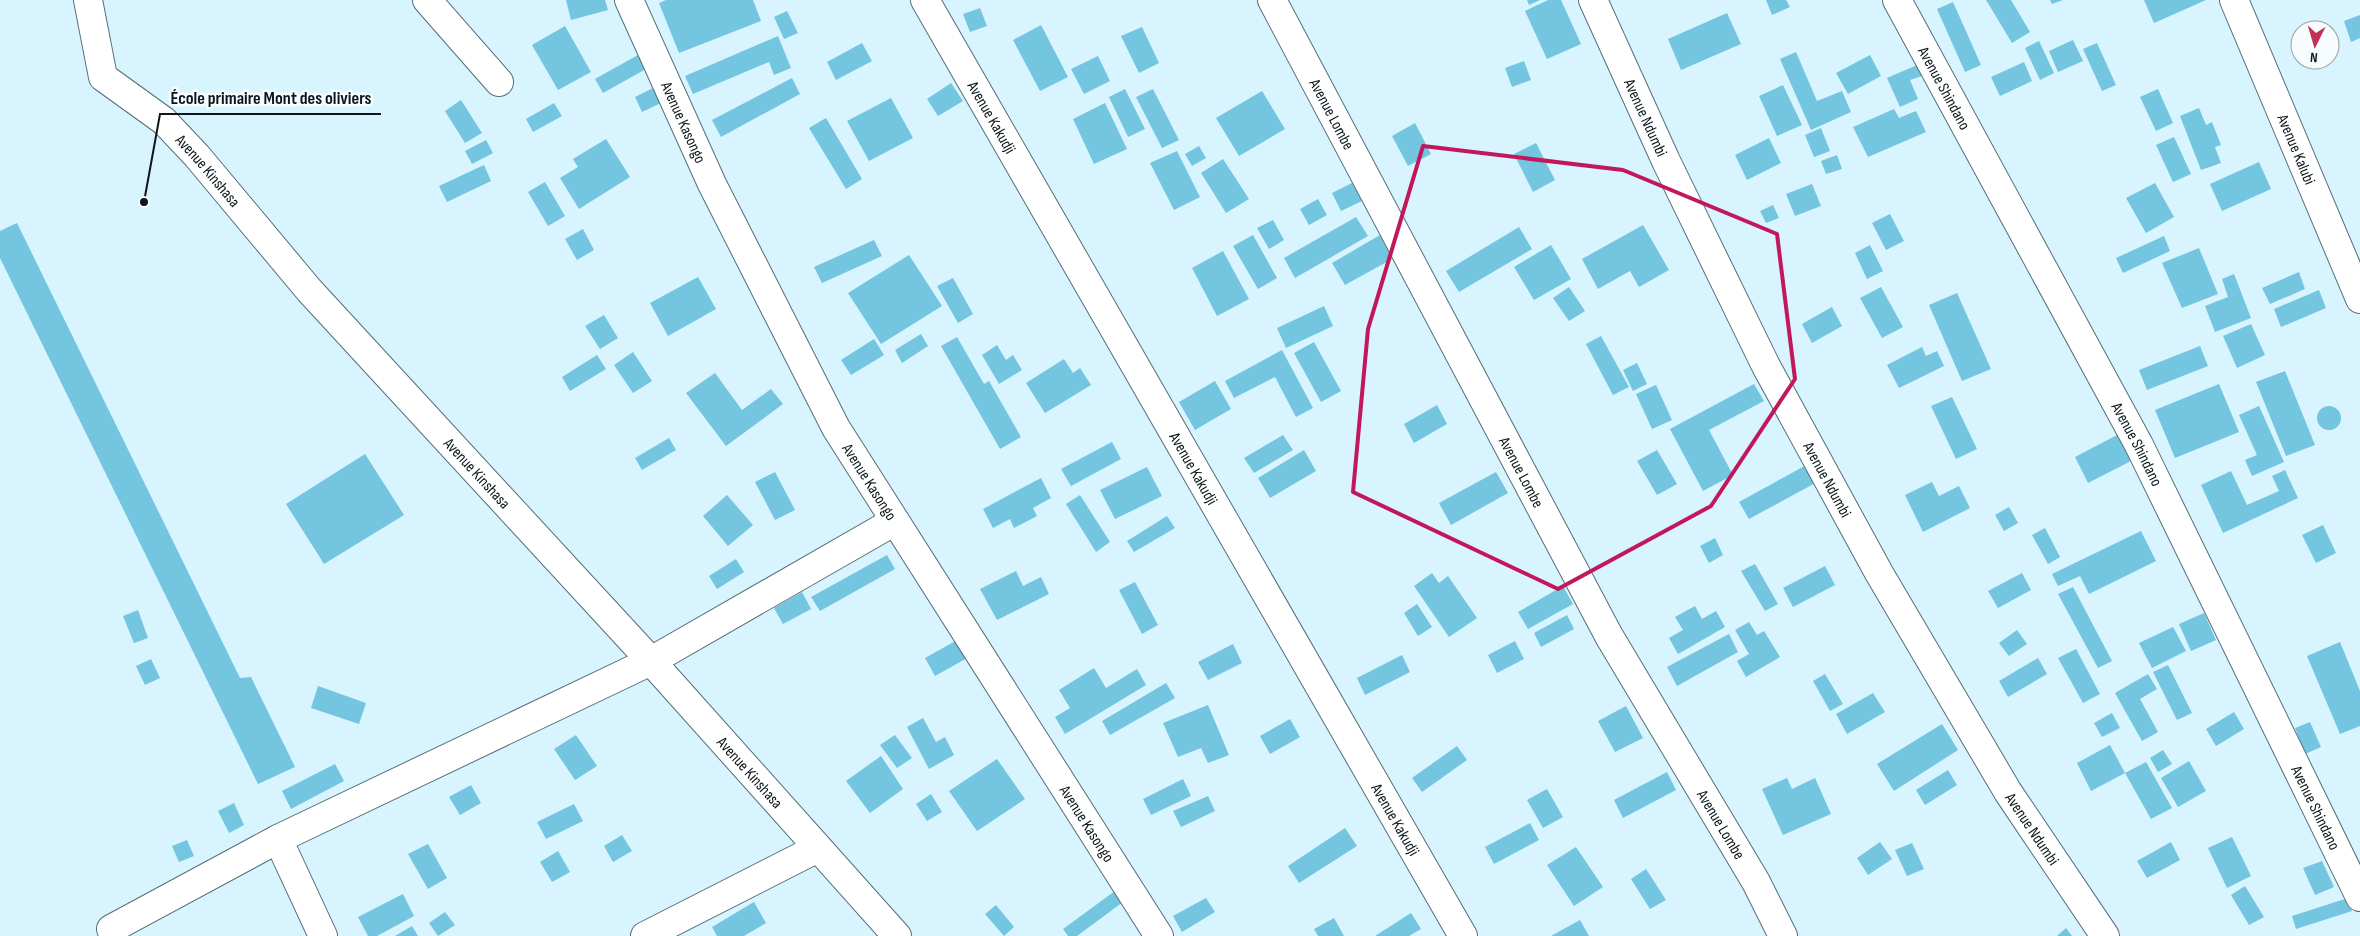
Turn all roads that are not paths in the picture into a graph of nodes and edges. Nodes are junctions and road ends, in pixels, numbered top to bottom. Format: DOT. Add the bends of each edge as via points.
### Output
graph roads {
  1 [pos="88,0"];
  2 [pos="427,0"];
  3 [pos="629,0"];
  4 [pos="925,0"];
  5 [pos="1272,0"];
  6 [pos="1593,0"];
  7 [pos="1897,0"];
  8 [pos="2234,0"];
  9 [pos="499,82"];
  10 [pos="2360,299"];
  11 [pos="896,521"];
  12 [pos="651,661"];
  13 [pos="278,839"];
  14 [pos="818,848"];
  15 [pos="2360,897"];
  16 [pos="111,929"];
  17 [pos="323,936"];
  18 [pos="645,936"];
  19 [pos="897,936"];
  20 [pos="1159,936"];
  21 [pos="1463,936"];
  22 [pos="1783,936"];
  23 [pos="2105,936"];
  1 -- 12 [label="street, Avenue Kinshasa" via="103,77 164,121 197,156 309,290"];
  2 -- 9 [label="street"];
  3 -- 11 [label="street, Avenue Kasongo" via="708,175 836,428"];
  4 -- 21 [label="street, Avenue Kakudji"];
  5 -- 22 [label="street, Avenue Lombe" via="1608,636 1756,882"];
  6 -- 23 [label="street, Avenue Ndumbi" via="1666,161 1766,366 1865,547 2008,792"];
  7 -- 15 [label="street, Avenue Shindano" via="2138,445"];
  8 -- 10 [label="street, Avenue Kalubi"];
  11 -- 12 [label="street"];
  11 -- 20 [label="street, Avenue Kasongo"];
  12 -- 13 [label="street"];
  12 -- 14 [label="street, Avenue Kinshasa"];
  13 -- 16 [label="street"];
  13 -- 17 [label="street"];
  14 -- 18 [label="street"];
  14 -- 19 [label="street, Avenue Kinshasa"];
}
